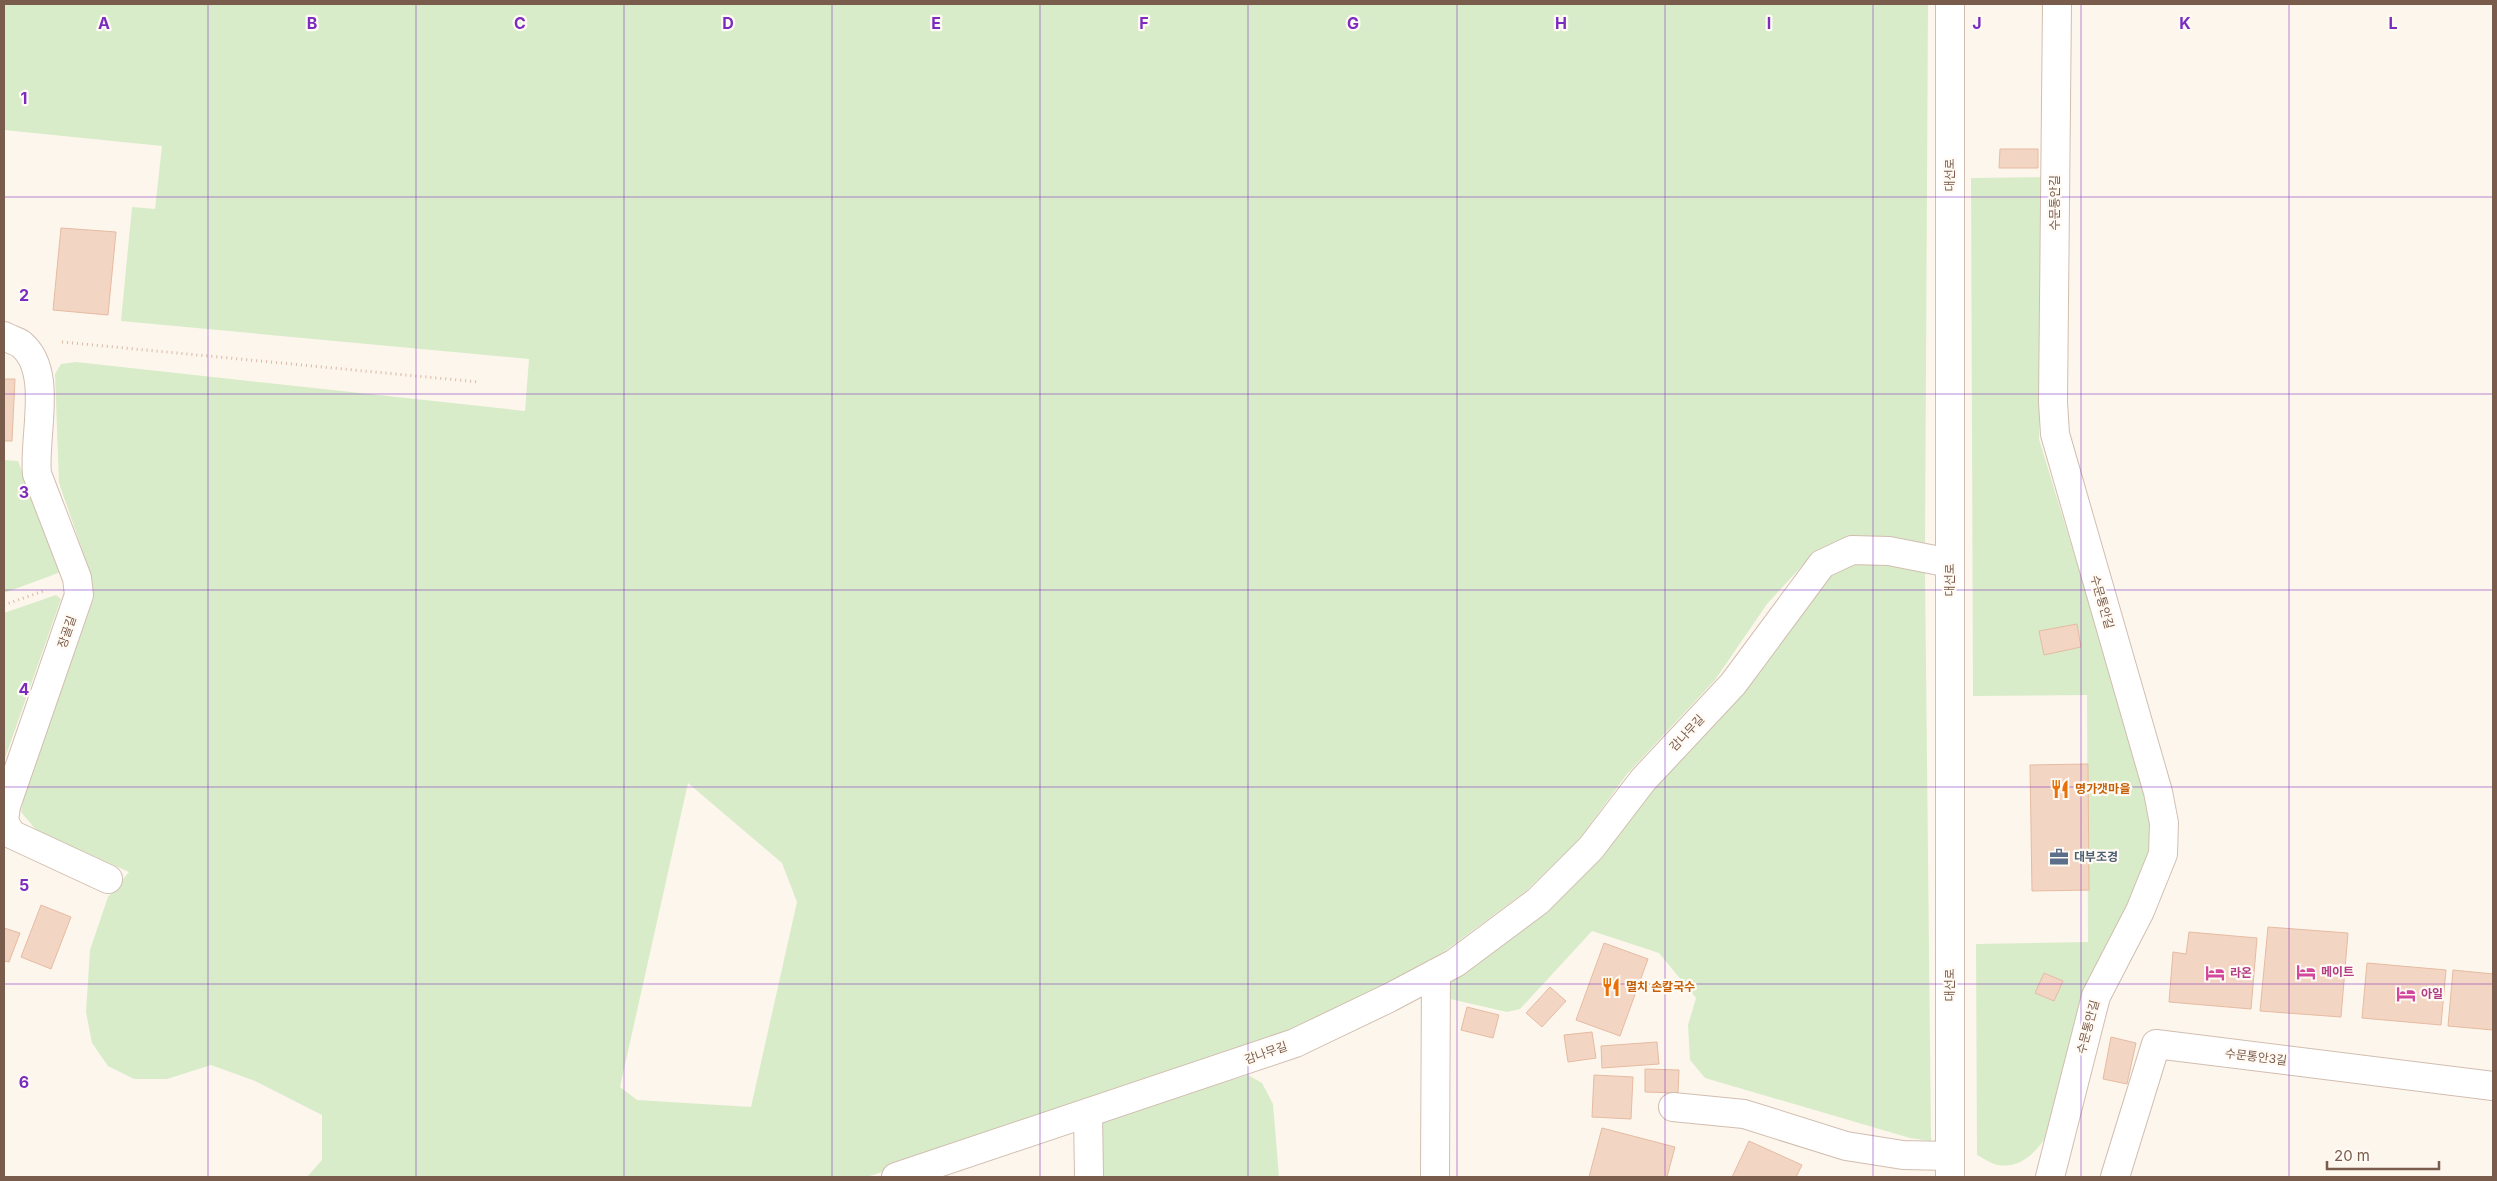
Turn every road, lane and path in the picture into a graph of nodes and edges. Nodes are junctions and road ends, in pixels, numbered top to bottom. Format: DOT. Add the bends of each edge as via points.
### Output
graph roads {
  1 [pos="1950,4"];
  2 [pos="2057,4"];
  3 [pos="4,336"];
  4 [pos="53,341"];
  5 [pos="479,382"];
  6 [pos="1950,564"];
  7 [pos="77,578"];
  8 [pos="4,605"];
  9 [pos="108,879"];
  10 [pos="1436,973"];
  11 [pos="2493,1086"];
  12 [pos="1673,1107"];
  13 [pos="1088,1113"];
  14 [pos="1950,1167"];
  15 [pos="896,1177"];
  16 [pos="1089,1177"];
  17 [pos="1435,1177"];
  18 [pos="2050,1177"];
  19 [pos="2115,1177"];
  1 -- 6 [label="street, 대선로"];
  2 -- 18 [label="street, 수문통안길" via="2055,434 2158,792 2164,823 2163,854 2154,879 2096,996"];
  3 -- 7 [label="street, 장골길" via="21,344 35,362 40,382 36,474"];
  4 -- 5 [label="path"];
  6 -- 10 [label="street, 감나무길" via="1890,551 1852,550 1822,564 1733,684 1643,780 1591,848 1538,900 1455,963"];
  6 -- 14 [label="street, 대선로"];
  7 -- 8 [label="path"];
  7 -- 9 [label="street, 장골길" via="79,595 6,806 4,821 11,834"];
  10 -- 13 [label="street, 감나무길" via="1295,1043"];
  10 -- 17 [label="street"];
  11 -- 19 [label="street, 수문통안3길" via="2156,1044"];
  12 -- 14 [label="street, 대선로" via="1744,1114 1846,1146"];
  13 -- 15 [label="street, 감나무길"];
  13 -- 16 [label="street"];
}
